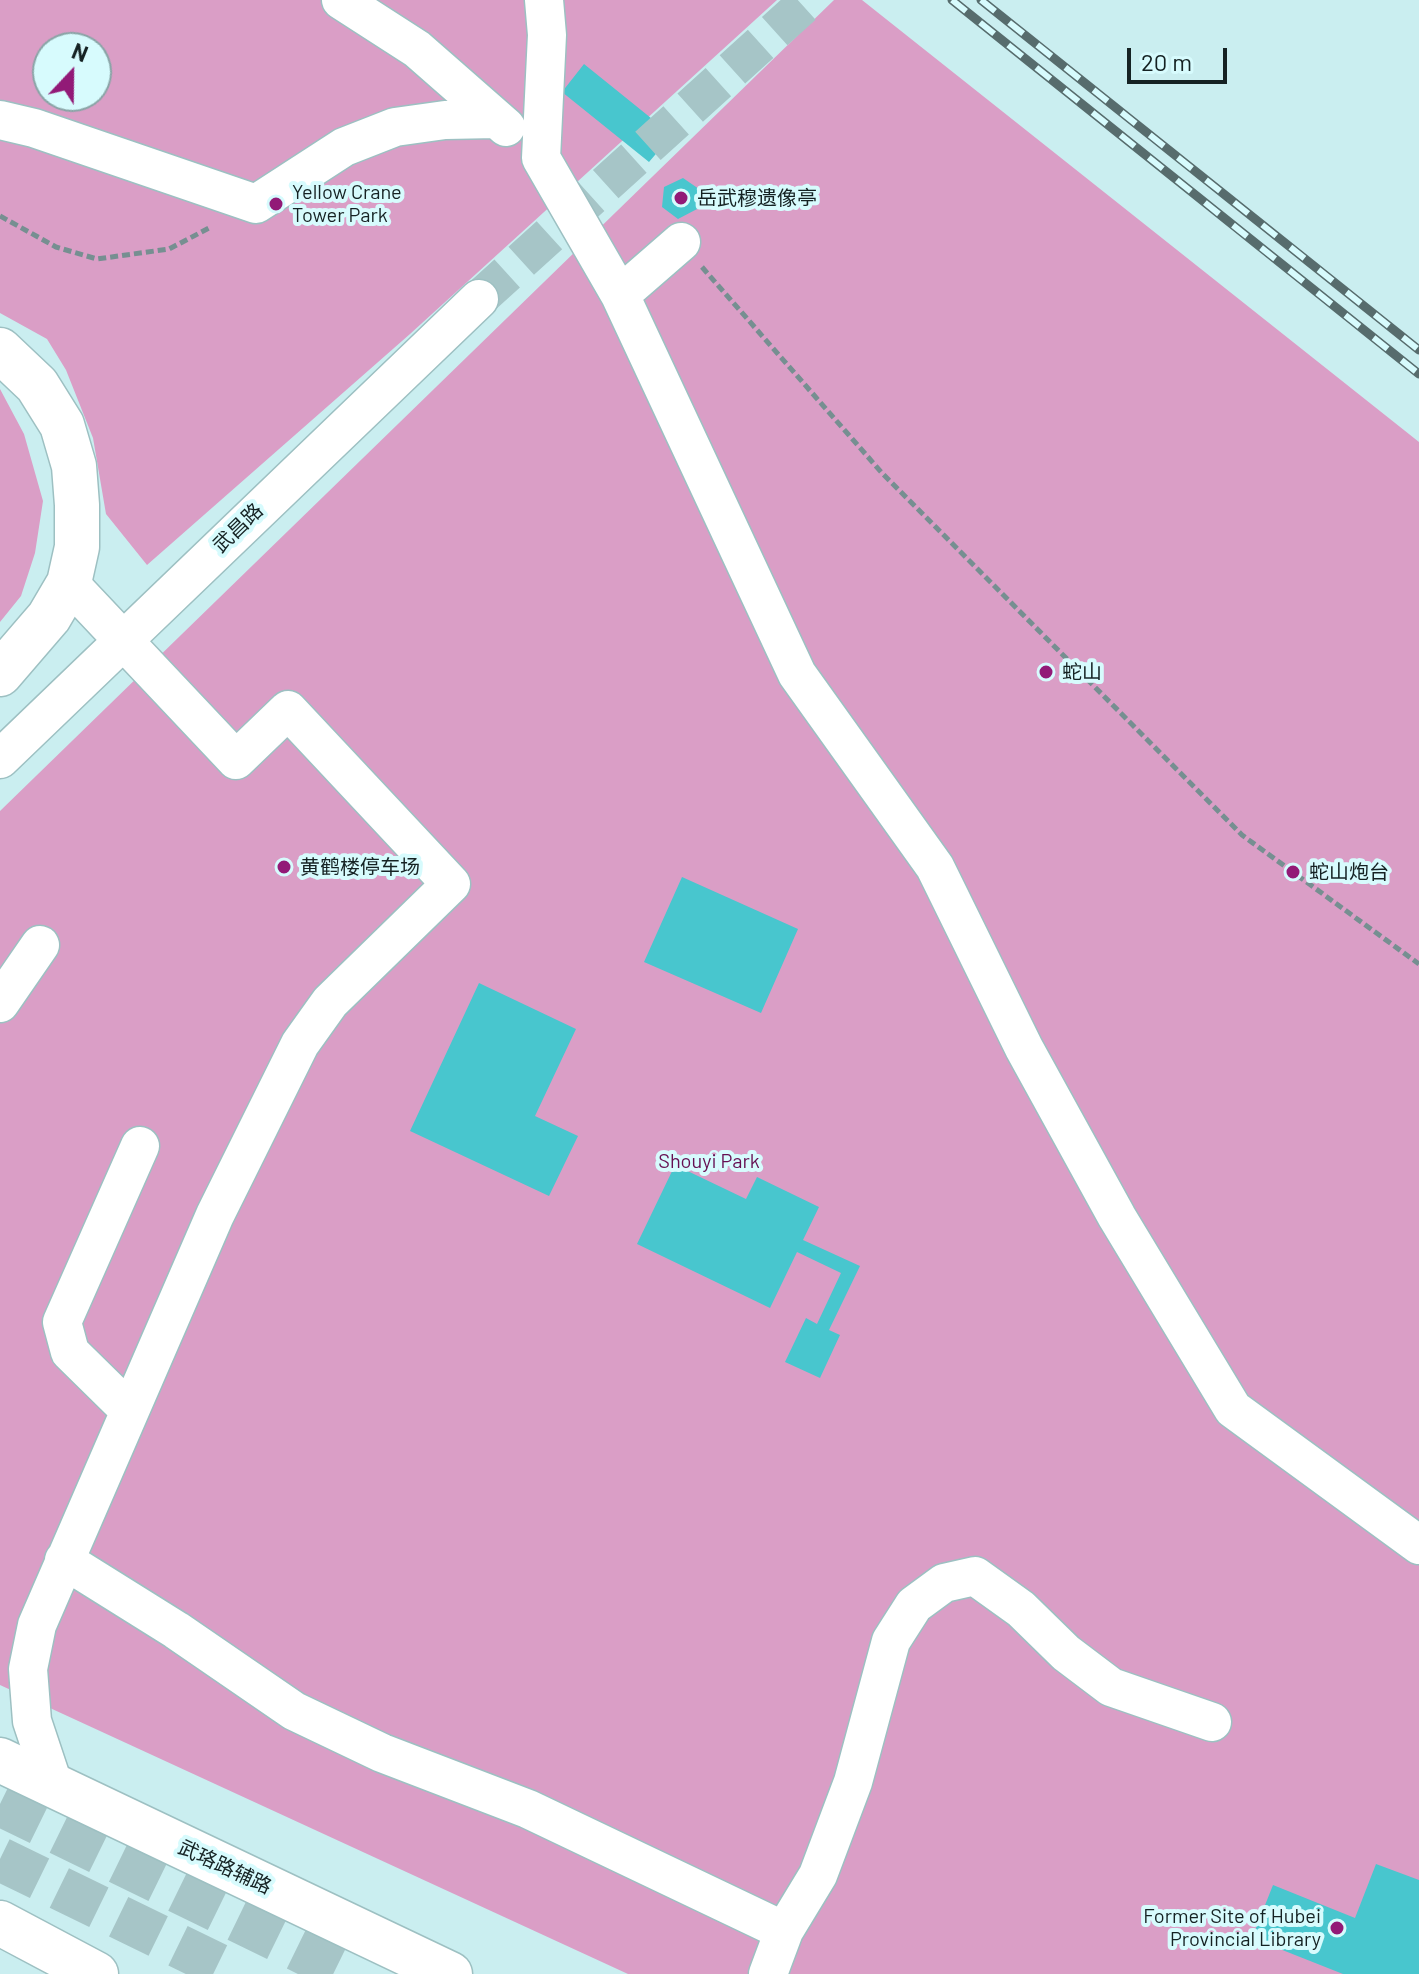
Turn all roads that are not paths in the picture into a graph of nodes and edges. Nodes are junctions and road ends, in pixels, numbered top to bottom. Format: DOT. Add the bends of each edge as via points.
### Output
graph roads {
  1 [pos="341,0"];
  2 [pos="544,0"];
  3 [pos="496,119"];
  4 [pos="0,120"];
  5 [pos="541,158"];
  6 [pos="681,242"];
  7 [pos="620,295"];
  8 [pos="479,299"];
  9 [pos="0,350"];
  10 [pos="69,583"];
  11 [pos="122,639"];
  12 [pos="0,674"];
  13 [pos="0,759"];
  14 [pos="40,945"];
  15 [pos="0,1003"];
  16 [pos="140,1146"];
  17 [pos="129,1410"];
  18 [pos="1419,1545"];
  19 [pos="64,1560"];
  20 [pos="1212,1722"];
  21 [pos="0,1760"];
  22 [pos="54,1787"];
  23 [pos="0,1923"];
  24 [pos="784,1931"];
  25 [pos="96,1974"];
  26 [pos="450,1974"];
  27 [pos="768,1974"];
  1 -- 3 [label="street" via="417,49"];
  2 -- 5 [label="street"];
  3 -- 4 [label="street" via="395,127 344,147 256,204"];
  3 -- 5 [label="street"];
  5 -- 7 [label="street"];
  6 -- 7 [label="street"];
  7 -- 18 [label="street" via="797,674 935,867 1024,1048 1117,1217 1233,1409"];
  8 -- 11 [label="street, 武昌路"];
  9 -- 10 [label="main road" via="37,385 62,425 74,466 77,505 77,547"];
  10 -- 11 [label="street"];
  10 -- 12 [label="main road" via="49,617"];
  11 -- 13 [label="street, 武昌路"];
  11 -- 17 [label="street" via="236,760 288,710 451,884 330,1002 300,1044 215,1215"];
  14 -- 15 [label="street"];
  16 -- 17 [label="street" via="62,1322 70,1352"];
  17 -- 19 [label="street"];
  19 -- 22 [label="street" via="37,1625 28,1669 32,1721"];
  19 -- 24 [label="street" via="294,1711 382,1753 528,1809"];
  20 -- 24 [label="street" via="1111,1687 975,1576 944,1583 914,1605 891,1641 853,1782 818,1875"];
  21 -- 22 [label="main road, 武珞路辅路"];
  22 -- 26 [label="main road, 武珞路辅路"];
  23 -- 25 [label="main road"];
  24 -- 27 [label="street"];
}
